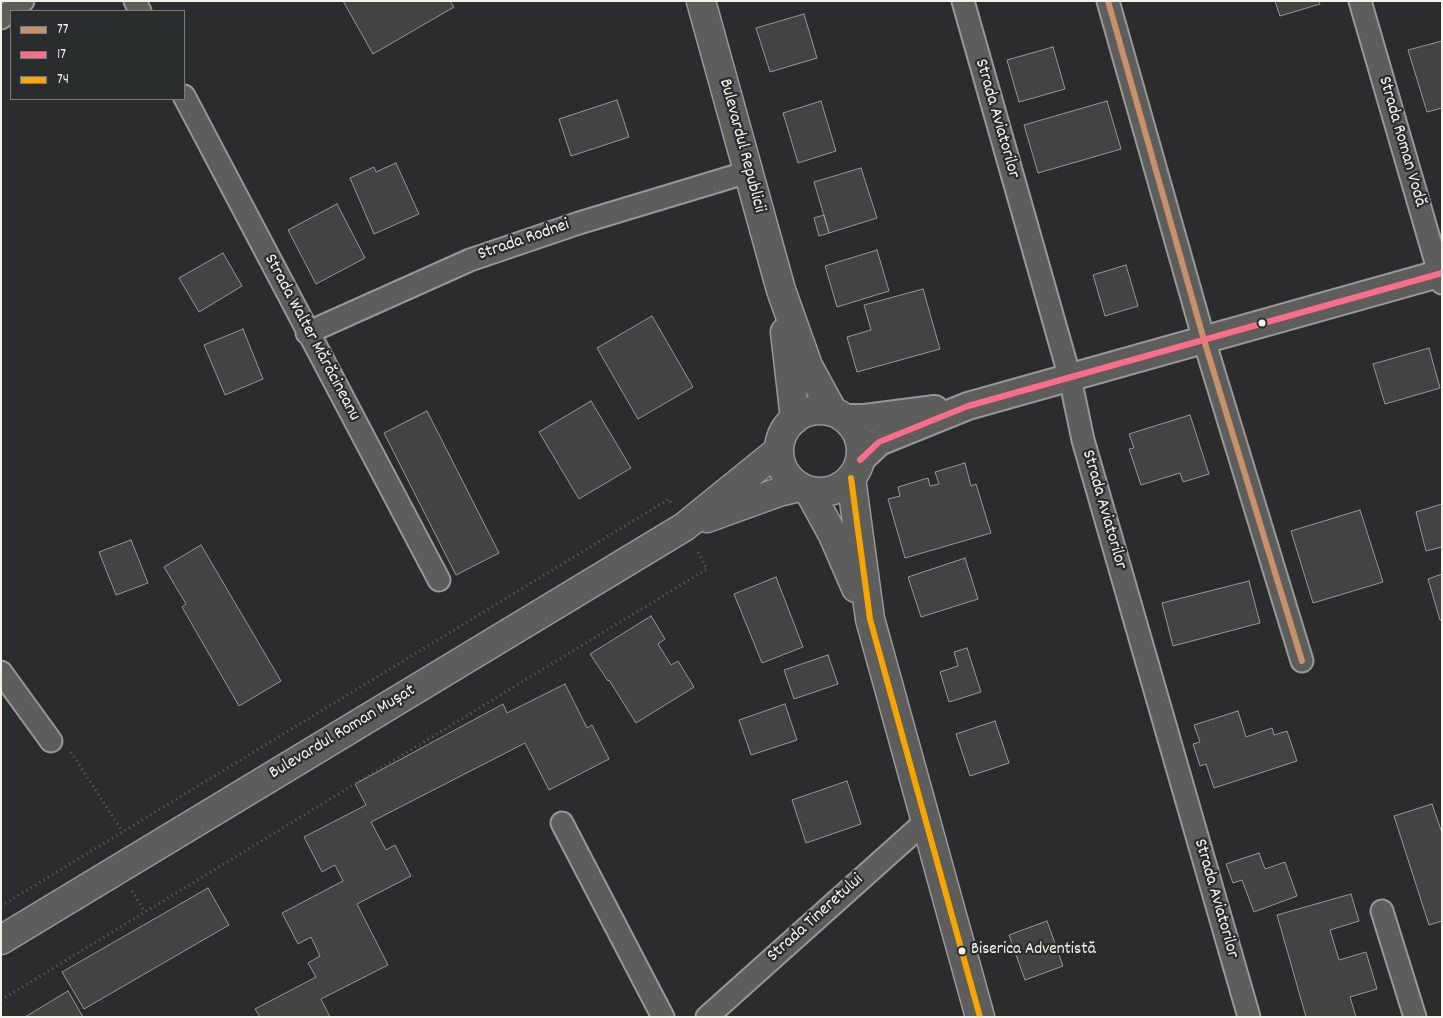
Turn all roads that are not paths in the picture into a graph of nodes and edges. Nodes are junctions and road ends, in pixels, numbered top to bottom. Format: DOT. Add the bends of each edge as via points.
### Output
graph roads {
  1 [pos="23,1"];
  2 [pos="701,1"];
  3 [pos="963,1"];
  4 [pos="1108,1"];
  5 [pos="1360,1"];
  6 [pos="11,10"];
  7 [pos="185,98"];
  8 [pos="748,172"];
  9 [pos="1441,277"];
  10 [pos="780,290"];
  11 [pos="307,333"];
  12 [pos="1204,340"];
  13 [pos="1070,378"];
  14 [pos="968,406"];
  15 [pos="839,415"];
  16 [pos="795,419"];
  17 [pos="779,450"];
  18 [pos="856,469"];
  19 [pos="805,489"];
  20 [pos="684,527"];
  21 [pos="439,580"];
  22 [pos="870,619"];
  23 [pos="1302,661"];
  24 [pos="1,672"];
  25 [pos="51,741"];
  26 [pos="926,821"];
  27 [pos="562,823"];
  28 [pos="1382,911"];
  29 [pos="1,940"];
  30 [pos="663,1017"];
  31 [pos="707,1017"];
  32 [pos="980,1017"];
  33 [pos="1249,1017"];
  34 [pos="1415,1017"];
  1 -- 6 [label="street"];
  2 -- 8 [label="main road, Bulevardul Republicii"];
  3 -- 13 [label="street, Strada Aviatorilor"];
  4 -- 12 [label="street"];
  5 -- 9 [label="street, Strada Roman Vodă"];
  7 -- 11 [label="street, Strada Walter Mărăcineanu"];
  8 -- 10 [label="main road, Bulevardul Republicii"];
  8 -- 11 [label="street, Strada Rodnei" via="470,260"];
  9 -- 12 [label="street"];
  10 -- 15 [label="main road, Bulevardul Republicii" via="808,366"];
  10 -- 16 [label="main road, Bulevardul Republicii"];
  11 -- 21 [label="street, Strada Walter Mărăcineanu"];
  12 -- 13 [label="street"];
  12 -- 23 [label="street"];
  13 -- 14 [label="street"];
  13 -- 33 [label="street, Strada Aviatorilor" via="1083,440"];
  14 -- 15 [label="street" via="865,418"];
  14 -- 18 [label="street" via="879,442"];
  15 -- 16 [label="main road" via="813,410"];
  15 -- 18 [label="main road" via="853,426 858,437 861,449"];
  16 -- 17 [label="main road" via="784,433"];
  17 -- 19 [label="main road" via="784,471"];
  17 -- 20 [label="main road, Bulevardul Roman Mușat"];
  18 -- 19 [label="main road" via="842,486 832,490"];
  18 -- 22 [label="main road"];
  19 -- 20 [label="main road, Bulevardul Roman Mușat" via="779,492"];
  19 -- 22 [label="main road" via="833,535"];
  20 -- 29 [label="main road, Bulevardul Roman Mușat"];
  22 -- 26 [label="main road"];
  24 -- 25 [label="street"];
  26 -- 31 [label="street, Strada Tineretului"];
  26 -- 32 [label="main road"];
  27 -- 30 [label="street"];
  28 -- 34 [label="street"];
}
